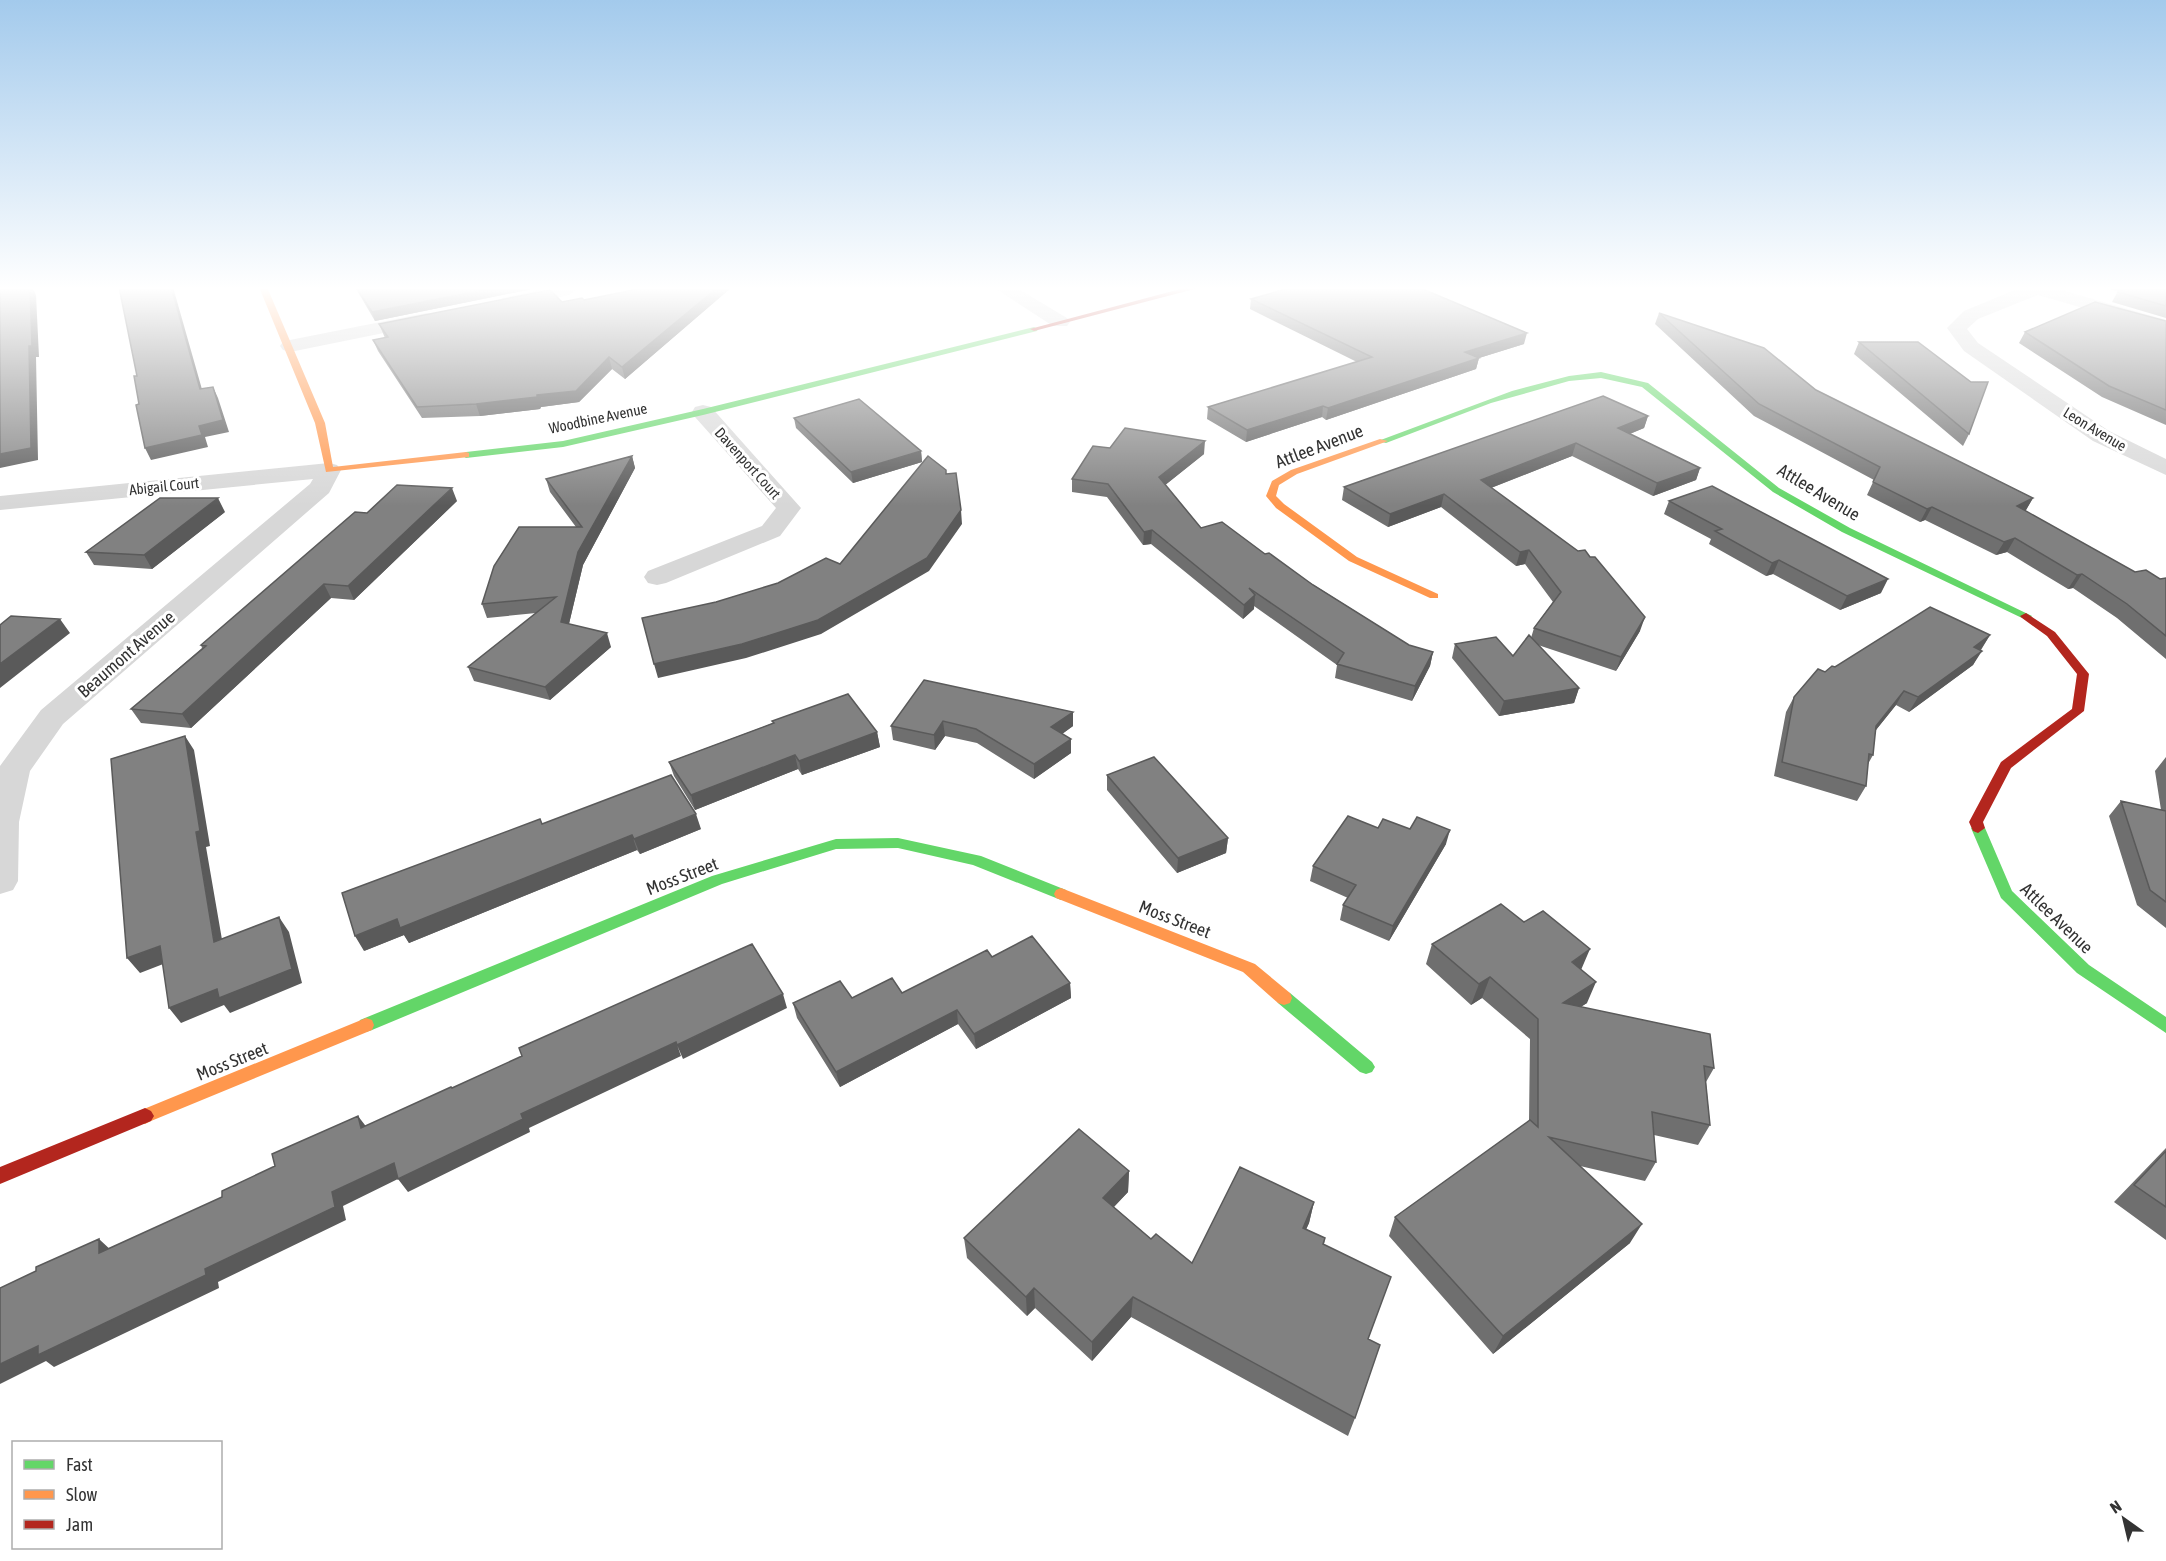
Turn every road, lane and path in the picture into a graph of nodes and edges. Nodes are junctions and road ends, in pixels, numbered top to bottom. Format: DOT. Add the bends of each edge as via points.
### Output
graph roads {
  1 [pos="295,360"];
  2 [pos="910,360"];
  3 [pos="1990,360"];
  4 [pos="703,412"];
  5 [pos="2166,468"];
  6 [pos="329,470"];
  7 [pos="0,503"];
  8 [pos="657,577"];
  9 [pos="1434,596"];
  10 [pos="0,881"];
  11 [pos="2166,1026"];
  12 [pos="1366,1067"];
  13 [pos="0,1176"];
  1 -- 6 [label="street" via="320,423"];
  2 -- 4 [label="street, Woodbine Avenue"];
  3 -- 5 [label="street, Leon Avenue" via="2101,436"];
  4 -- 6 [label="street, Woodbine Avenue" via="563,444"];
  4 -- 8 [label="street, Davenport Court" via="789,508 771,531"];
  6 -- 7 [label="street, Abigail Court"];
  6 -- 10 [label="street, Beaumont Avenue" via="320,488 52,717 14,770 2,822"];
  9 -- 11 [label="street, Attlee Avenue" via="1353,559 1280,506 1271,496 1275,483 1294,472 1532,388 1597,375 1645,385 1776,490 1846,530 2022,613 2051,634 2083,674 2078,711 2006,765 1976,822 2006,894 2083,969"];
  12 -- 13 [label="street, Moss Street" via="1249,968 976,861 898,843 836,844 717,880"];
}
